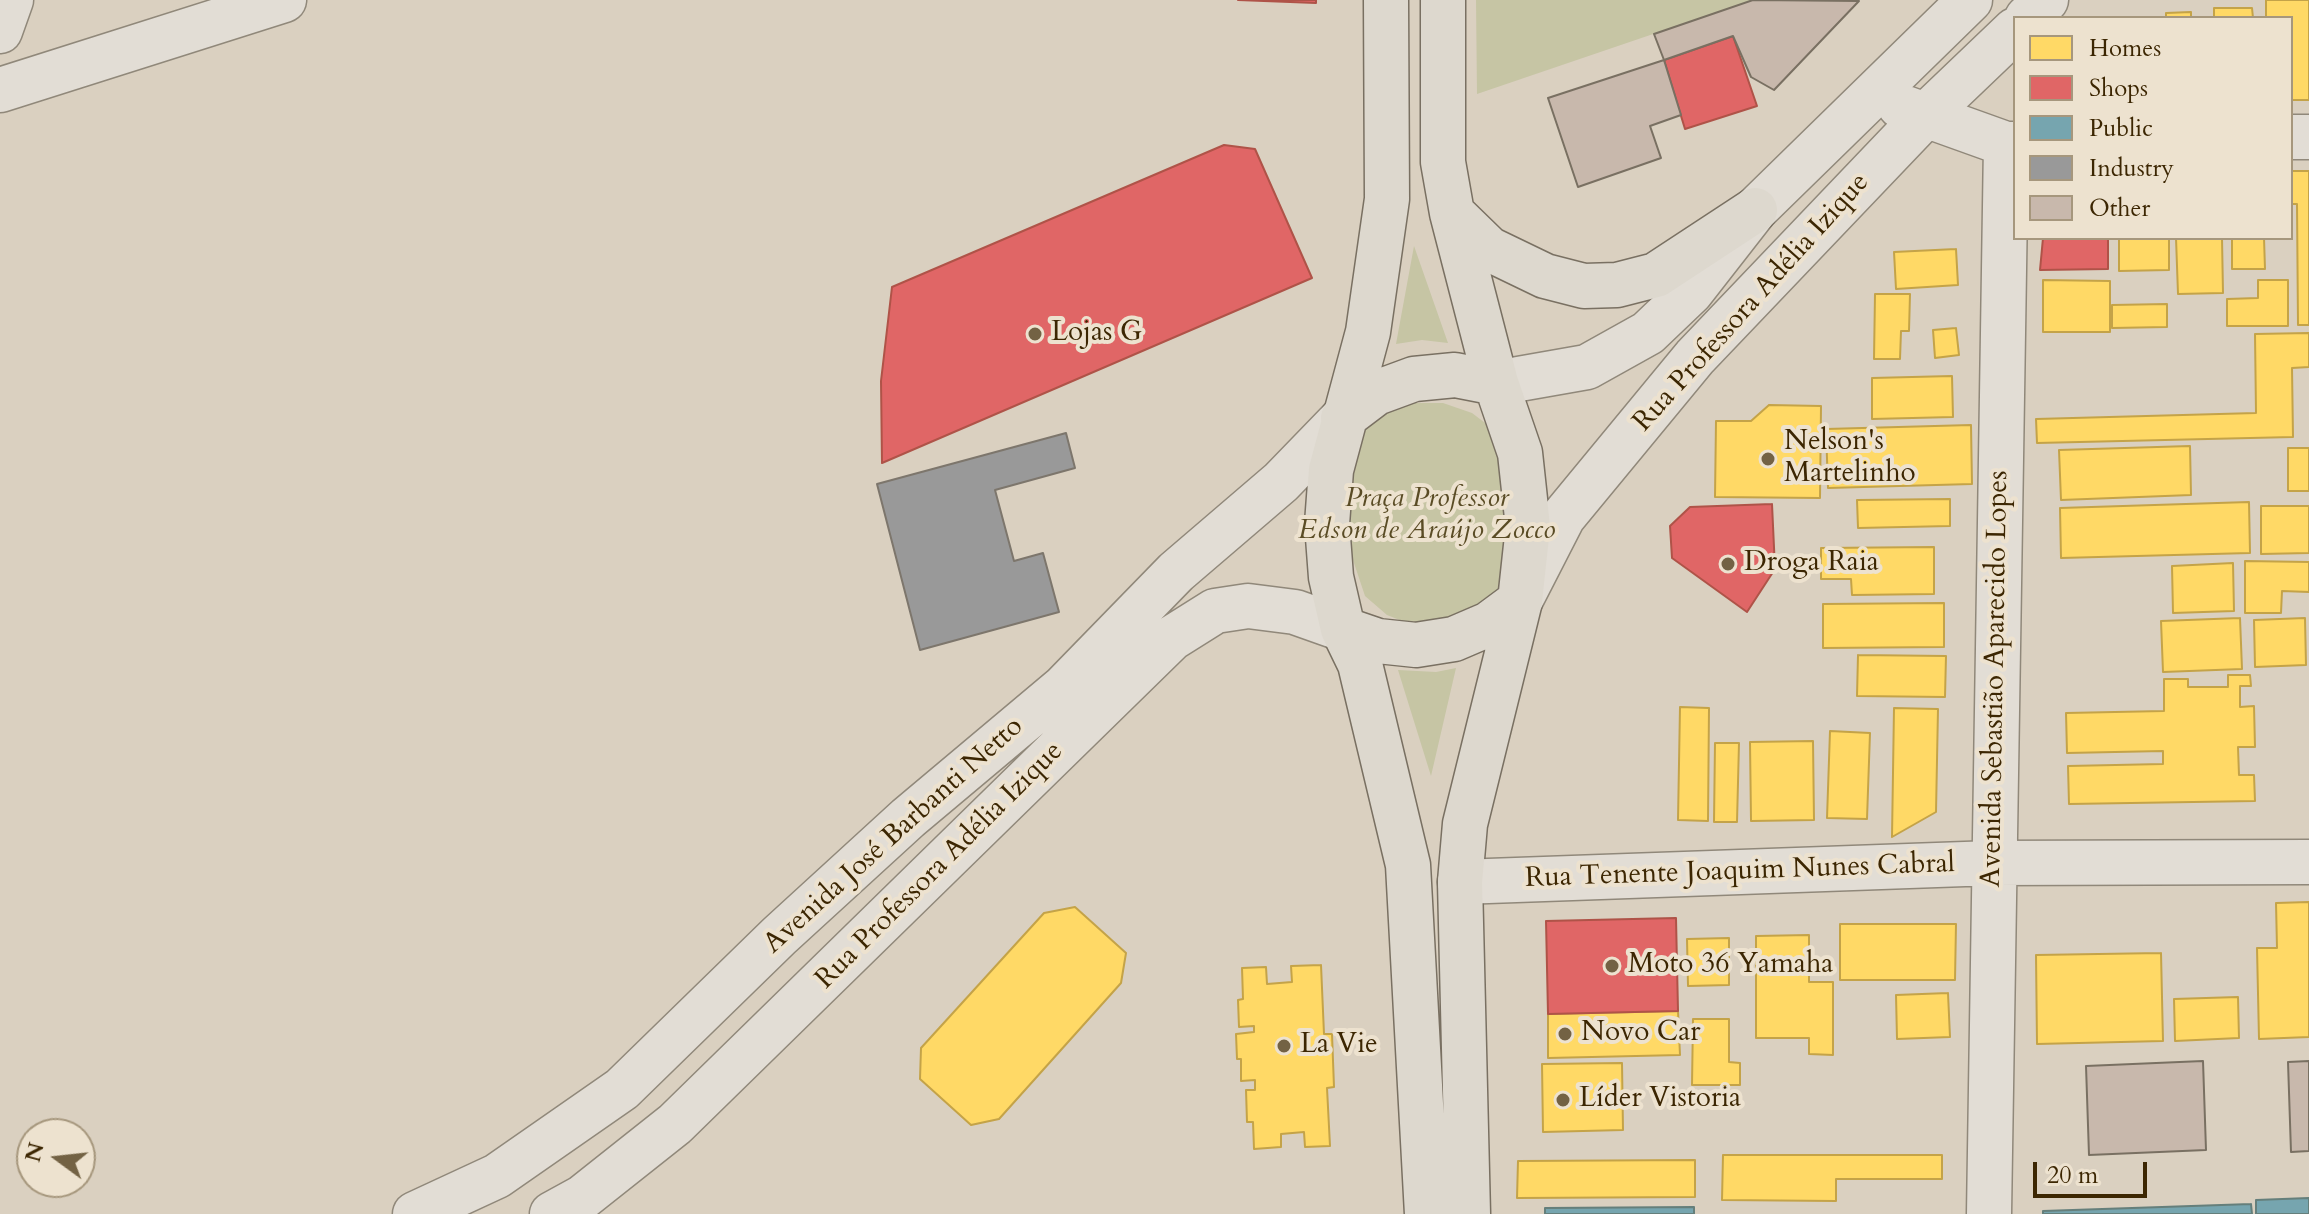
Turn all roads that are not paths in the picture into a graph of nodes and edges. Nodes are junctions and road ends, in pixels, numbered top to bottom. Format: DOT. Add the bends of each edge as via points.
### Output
graph roads {
  1 [pos="11,0"];
  2 [pos="284,0"];
  3 [pos="1386,0"];
  4 [pos="1443,0"];
  5 [pos="1970,0"];
  6 [pos="2046,0"];
  7 [pos="2029,16"];
  8 [pos="0,31"];
  9 [pos="2013,32"];
  10 [pos="0,90"];
  11 [pos="1873,94"];
  12 [pos="1925,116"];
  13 [pos="2010,144"];
  14 [pos="1755,210"];
  15 [pos="1452,213"];
  16 [pos="1496,383"];
  17 [pos="1343,418"];
  18 [pos="1520,601"];
  19 [pos="1343,629"];
  20 [pos="2309,862"];
  21 [pos="1993,863"];
  22 [pos="1460,882"];
  23 [pos="563,1212"];
  24 [pos="415,1214"];
  25 [pos="1427,1214"];
  26 [pos="1468,1214"];
  27 [pos="1989,1214"];
  1 -- 8 [label="street"];
  2 -- 10 [label="street"];
  3 -- 17 [label="main road" via="1387,199 1368,332"];
  4 -- 15 [label="main road" via="1443,162"];
  5 -- 11 [label="street, Rua Professora Adélia Izique"];
  6 -- 7 [label="street"];
  9 -- 12 [label="street, Rua Professora Adélia Izique"];
  11 -- 12 [label="street"];
  11 -- 14 [label="street, Rua Professora Adélia Izique"];
  12 -- 13 [label="street"];
  12 -- 18 [label="street, Rua Professora Adélia Izique" via="1685,368 1563,517"];
  13 -- 21 [label="street, Avenida Sebastião Aparecido Lopes"];
  14 -- 15 [label="main road" via="1656,275 1584,286 1545,276 1489,249"];
  14 -- 16 [label="street, Rua Professora Adélia Izique" via="1691,292 1648,333 1587,367"];
  15 -- 16 [label="main road"];
  16 -- 17 [label="main road" via="1455,375 1414,379 1376,393"];
  16 -- 18 [label="main road" via="1520,453 1525,497 1528,527"];
  17 -- 19 [label="main road" via="1331,470 1327,524 1331,577"];
  17 -- 24 [label="street, Avenida José Barbanti Netto" via="1281,482 1176,572 1064,687 908,818 622,1089 497,1176"];
  18 -- 19 [label="main road" via="1489,624 1454,639 1416,645 1378,641"];
  18 -- 22 [label="main road" via="1465,824"];
  19 -- 23 [label="street, Rua Professora Adélia Izique" via="1295,612 1248,606 1215,611 1172,638 675,1124"];
  19 -- 25 [label="main road" via="1360,664 1408,865"];
  20 -- 21 [label="street, Rua Tenente Joaquim Nunes Cabral"];
  21 -- 22 [label="street, Rua Tenente Joaquim Nunes Cabral"];
  21 -- 27 [label="street, Avenida Sebastião Aparecido Lopes"];
  22 -- 26 [label="main road"];
}
